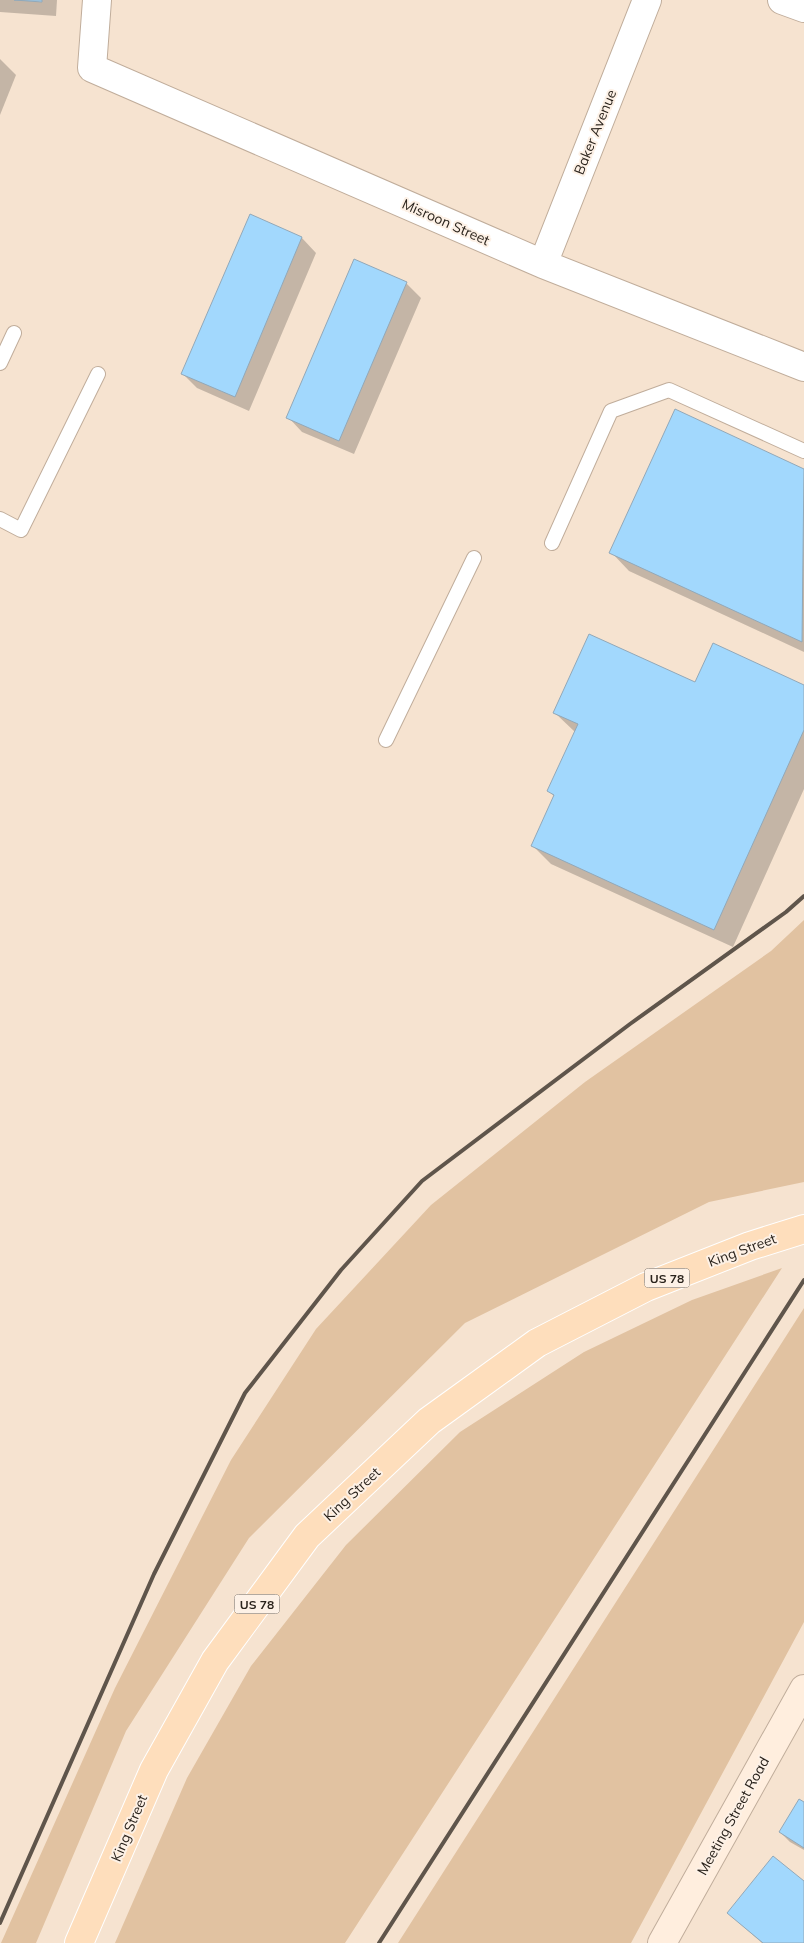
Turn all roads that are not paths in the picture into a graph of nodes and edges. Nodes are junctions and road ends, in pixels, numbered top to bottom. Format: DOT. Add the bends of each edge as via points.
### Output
graph roads {
  1 [pos="97,0"];
  2 [pos="647,0"];
  3 [pos="782,0"];
  4 [pos="804,8"];
  5 [pos="543,264"];
  6 [pos="14,333"];
  7 [pos="0,363"];
  8 [pos="804,367"];
  9 [pos="98,374"];
  10 [pos="804,451"];
  11 [pos="0,519"];
  12 [pos="552,543"];
  13 [pos="474,558"];
  14 [pos="386,740"];
  15 [pos="804,1229"];
  16 [pos="804,1689"];
  17 [pos="78,1943"];
  18 [pos="662,1943"];
  1 -- 5 [label="street, Misroon Street" via="92,68"];
  2 -- 5 [label="street, Baker Avenue"];
  3 -- 4 [label="street"];
  5 -- 8 [label="street, Misroon Street"];
  6 -- 7 [label="lane"];
  9 -- 11 [label="lane" via="21,530"];
  10 -- 12 [label="lane" via="669,390 611,411"];
  13 -- 14 [label="lane"];
  15 -- 17 [label="main road, King Street / US 78" via="750,1246 646,1287 537,1343 429,1421 307,1536 210,1669 154,1770"];
  16 -- 18 [label="street, Meeting Street Road"];
}
